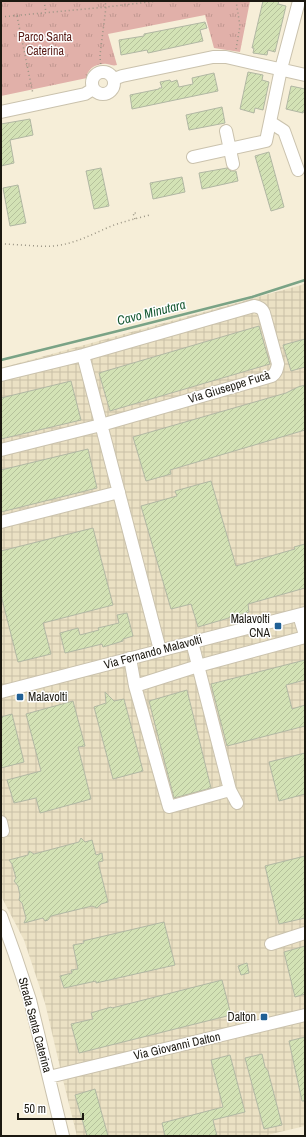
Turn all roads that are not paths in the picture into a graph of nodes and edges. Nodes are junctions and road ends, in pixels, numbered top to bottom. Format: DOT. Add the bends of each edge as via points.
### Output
graph roads {
  1 [pos="299,1"];
  2 [pos="281,69"];
  3 [pos="305,75"];
  4 [pos="114,79"];
  5 [pos="90,86"];
  6 [pos="1,112"];
  7 [pos="270,122"];
  8 [pos="226,131"];
  9 [pos="230,149"];
  10 [pos="193,157"];
  11 [pos="233,164"];
  12 [pos="298,170"];
  13 [pos="83,355"];
  14 [pos="1,375"];
  15 [pos="101,425"];
  16 [pos="1,450"];
  17 [pos="119,492"];
  18 [pos="1,522"];
  19 [pos="302,614"];
  20 [pos="305,636"];
  21 [pos="192,642"];
  22 [pos="160,650"];
  23 [pos="130,658"];
  24 [pos="198,666"];
  25 [pos="135,686"];
  26 [pos="1,692"];
  27 [pos="230,790"];
  28 [pos="237,803"];
  29 [pos="1,916"];
  30 [pos="305,933"];
  31 [pos="271,944"];
  32 [pos="305,1015"];
  33 [pos="49,1077"];
  34 [pos="64,1136"];
  1 -- 2 [label="street"];
  2 -- 3 [label="street"];
  2 -- 4 [label="street" via="213,56"];
  2 -- 7 [label="street"];
  4 -- 5 [label="street" via="101,70"];
  4 -- 5 [label="street" via="112,91 105,95 95,92"];
  5 -- 6 [label="street" via="85,94"];
  7 -- 9 [label="street" via="266,141"];
  7 -- 12 [label="street" via="284,132"];
  8 -- 9 [label="street"];
  9 -- 10 [label="street"];
  9 -- 11 [label="street"];
  13 -- 14 [label="street, Via Giuseppe Fucà"];
  13 -- 15 [label="street"];
  13 -- 15 [label="street, Via Giuseppe Fucà" via="258,306 264,313 277,359 278,369 272,376"];
  15 -- 16 [label="street, Via Giuseppe Fucà"];
  15 -- 17 [label="street"];
  17 -- 18 [label="street"];
  17 -- 22 [label="street"];
  19 -- 20 [label="street"];
  19 -- 21 [label="street, Via Fernando Malavolti"];
  20 -- 24 [label="street"];
  21 -- 22 [label="street, Via Fernando Malavolti"];
  21 -- 24 [label="street"];
  22 -- 23 [label="street, Via Fernando Malavolti"];
  23 -- 25 [label="street"];
  23 -- 26 [label="street, Via Fernando Malavolti"];
  24 -- 25 [label="street"];
  24 -- 27 [label="street"];
  25 -- 27 [label="street" via="169,807"];
  27 -- 28 [label="street"];
  29 -- 33 [label="street, Strada Santa Caterina" via="30,1000"];
  30 -- 31 [label="street"];
  32 -- 33 [label="street, Via Giovanni Dalton"];
  33 -- 34 [label="street, Strada Santa Caterina"];
}
